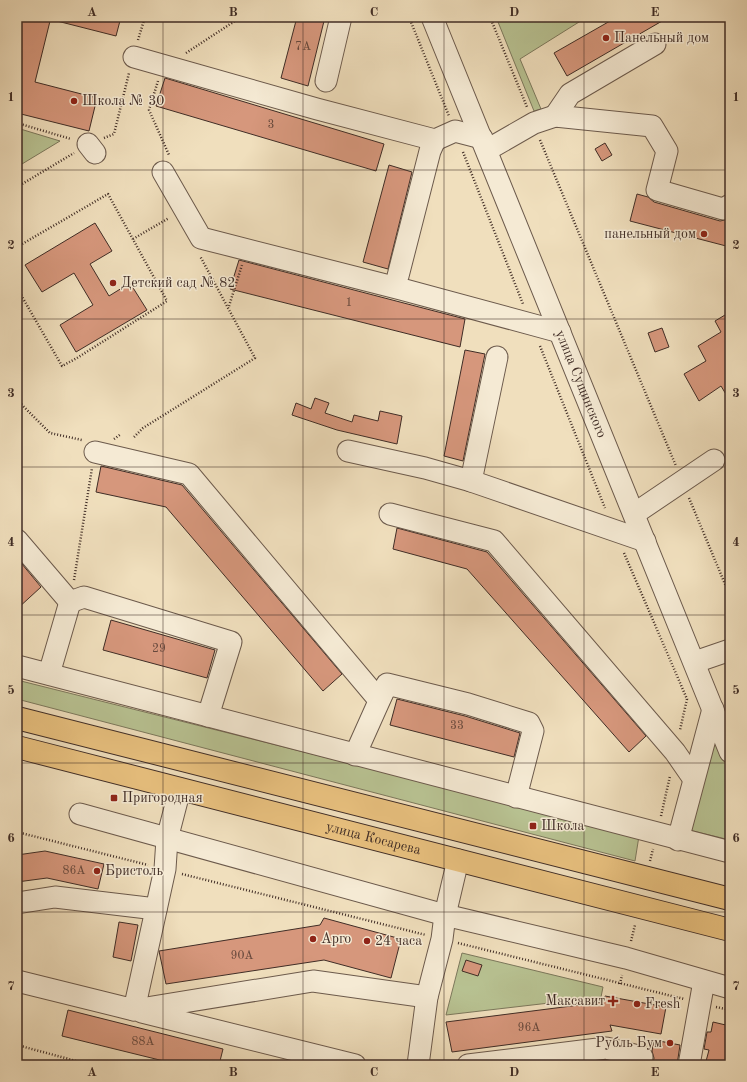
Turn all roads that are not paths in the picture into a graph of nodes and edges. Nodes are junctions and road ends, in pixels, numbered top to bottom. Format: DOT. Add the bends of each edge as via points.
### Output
graph roads {
  1 [pos="341,17"];
  2 [pos="432,17"];
  3 [pos="655,44"];
  4 [pos="134,57"];
  5 [pos="326,81"];
  6 [pos="555,116"];
  7 [pos="435,140"];
  8 [pos="484,144"];
  9 [pos="167,166"];
  10 [pos="730,206"];
  11 [pos="398,276"];
  12 [pos="560,332"];
  13 [pos="497,357"];
  14 [pos="95,448"];
  15 [pos="348,451"];
  16 [pos="714,460"];
  17 [pos="471,481"];
  18 [pos="390,514"];
  19 [pos="634,514"];
  20 [pos="17,540"];
  21 [pos="645,541"];
  22 [pos="70,602"];
  23 [pos="730,650"];
  24 [pos="694,662"];
  25 [pos="17,666"];
  26 [pos="49,674"];
  27 [pos="379,700"];
  28 [pos="713,709"];
  29 [pos="208,716"];
  30 [pos="17,718"];
  31 [pos="19,752"];
  32 [pos="730,752"];
  33 [pos="355,755"];
  34 [pos="693,778"];
  35 [pos="180,789"];
  36 [pos="516,797"];
  37 [pos="80,814"];
  38 [pos="167,839"];
  39 [pos="678,840"];
  40 [pos="730,852"];
  41 [pos="458,860"];
  42 [pos="730,899"];
  43 [pos="17,903"];
  44 [pos="156,909"];
  45 [pos="445,915"];
  46 [pos="730,930"];
  47 [pos="17,980"];
  48 [pos="704,981"];
  49 [pos="730,988"];
  50 [pos="427,997"];
  51 [pos="134,1010"];
  52 [pos="422,1064"];
  53 [pos="355,1065"];
  54 [pos="468,1065"];
  55 [pos="641,1065"];
  56 [pos="689,1065"];
  1 -- 5 [label="street"];
  2 -- 8 [label="street, улица Сущинского"];
  3 -- 6 [label="street" via="570,94"];
  4 -- 7 [label="street"];
  6 -- 8 [label="street"];
  6 -- 10 [label="street" via="652,126 667,152 657,190 722,209"];
  7 -- 8 [label="street" via="455,131"];
  7 -- 11 [label="street"];
  8 -- 12 [label="street, улица Сущинского"];
  9 -- 12 [label="street" via="184,210 201,238"];
  12 -- 19 [label="street, улица Сущинского"];
  13 -- 17 [label="street"];
  14 -- 27 [label="street" via="189,474"];
  15 -- 17 [label="street"];
  16 -- 19 [label="street"];
  17 -- 21 [label="street"];
  18 -- 34 [label="street" via="494,541 675,752"];
  19 -- 21 [label="street, улица Сущинского"];
  20 -- 22 [label="street"];
  21 -- 24 [label="street, улица Сущинского"];
  22 -- 26 [label="street"];
  22 -- 29 [label="street" via="84,597 231,642"];
  23 -- 24 [label="street"];
  24 -- 28 [label="street, улица Сущинского"];
  25 -- 26 [label="street"];
  26 -- 29 [label="street"];
  27 -- 33 [label="street"];
  27 -- 36 [label="street" via="387,684 468,704 529,723 533,731"];
  28 -- 32 [label="street, улица Сущинского"];
  28 -- 34 [label="street"];
  29 -- 33 [label="street"];
  30 -- 42 [label="main road, улица Косарева"];
  31 -- 35 [label="main road, улица Косарева"];
  33 -- 36 [label="street"];
  34 -- 39 [label="street"];
  35 -- 38 [label="street"];
  35 -- 41 [label="main road, улица Косарева"];
  36 -- 39 [label="street"];
  37 -- 38 [label="street"];
  38 -- 44 [label="street" via="165,869"];
  38 -- 45 [label="street"];
  39 -- 40 [label="street"];
  41 -- 45 [label="street"];
  41 -- 46 [label="main road, улица Косарева"];
  43 -- 44 [label="street" via="55,897"];
  44 -- 51 [label="street"];
  45 -- 48 [label="street" via="626,958"];
  45 -- 50 [label="street" via="442,939"];
  47 -- 51 [label="street"];
  48 -- 49 [label="street"];
  48 -- 56 [label="street"];
  50 -- 51 [label="street" via="313,981"];
  50 -- 52 [label="street"];
  51 -- 53 [label="street"];
  54 -- 55 [label="street" via="606,1048 642,1057"];
}
